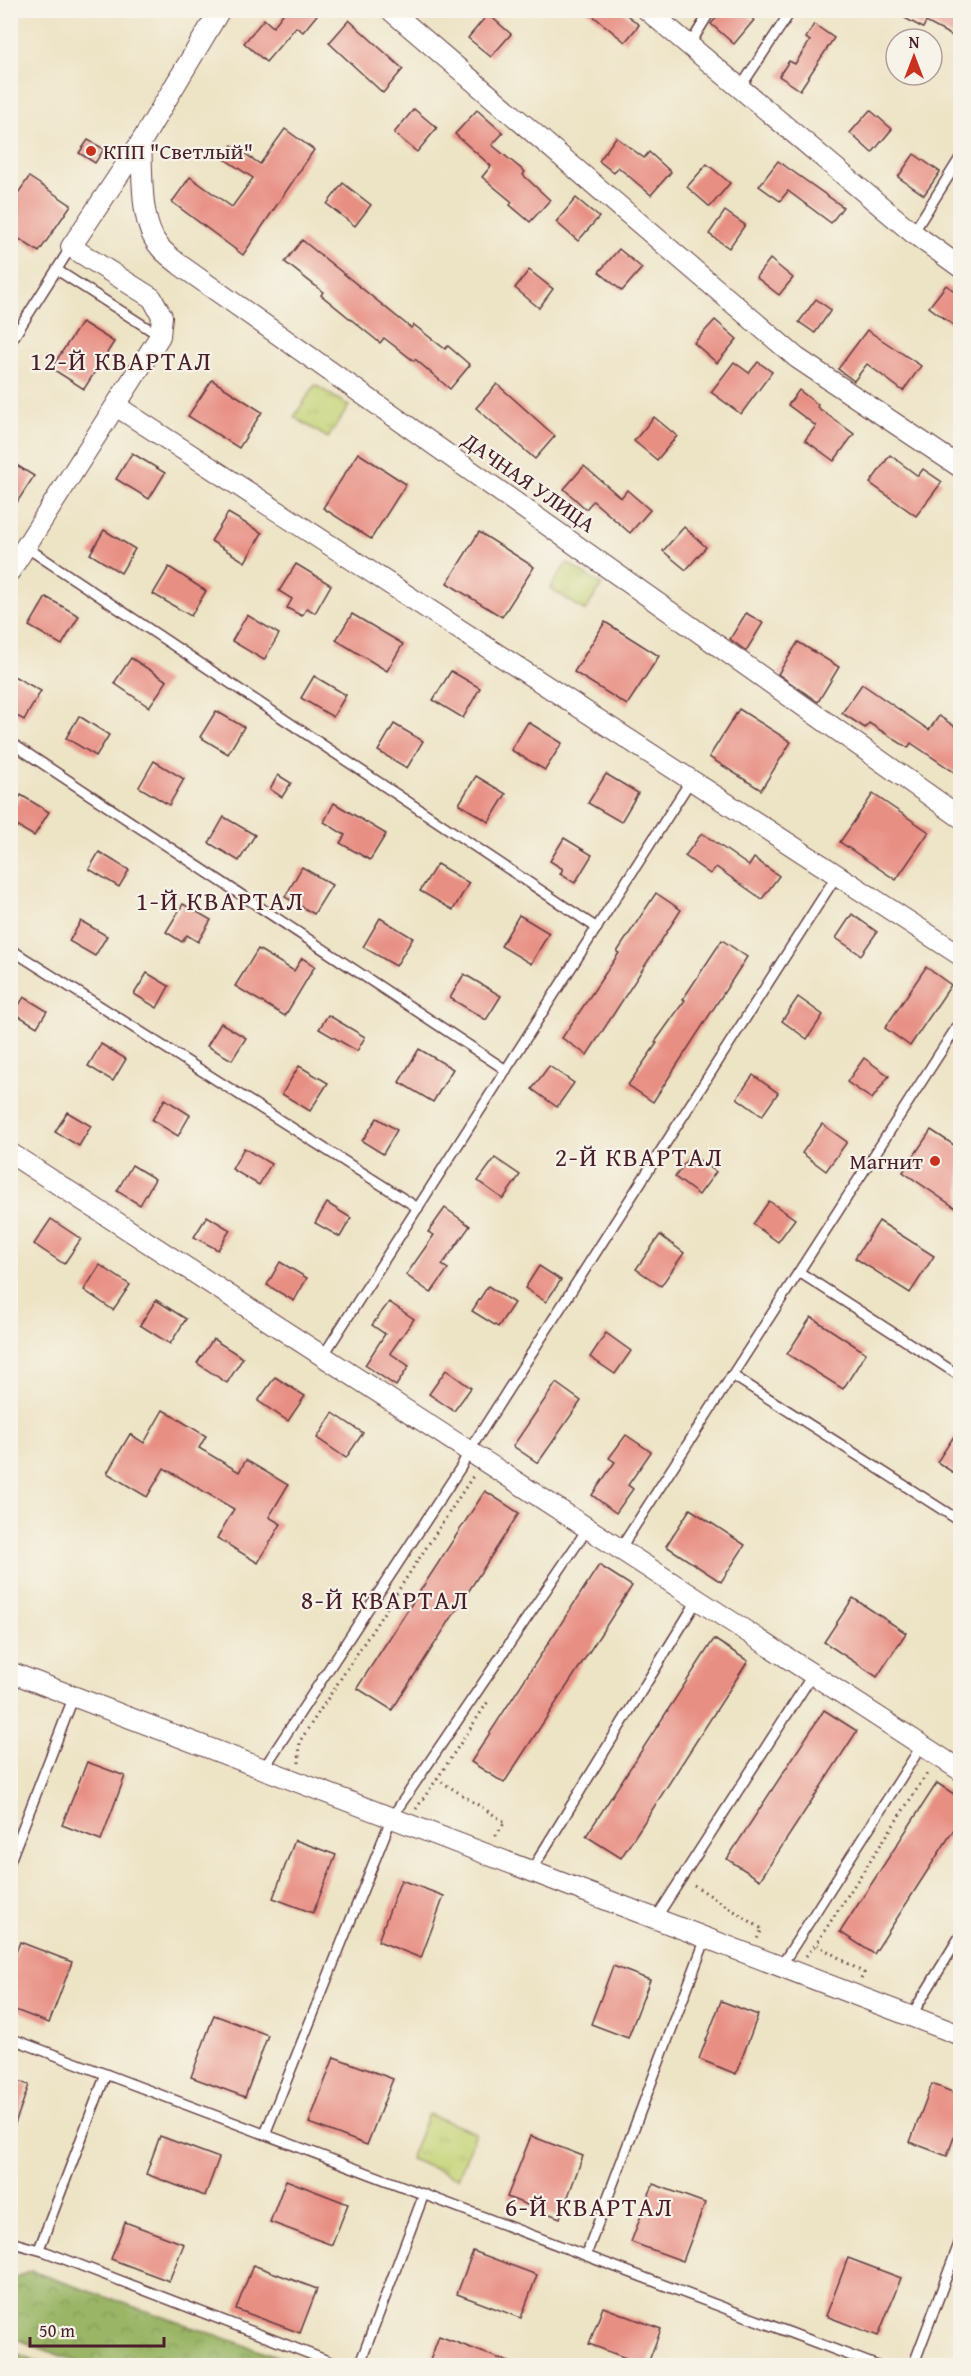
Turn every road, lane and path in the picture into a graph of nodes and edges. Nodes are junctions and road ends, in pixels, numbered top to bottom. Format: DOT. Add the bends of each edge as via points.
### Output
graph roads {
  1 [pos="220,10"];
  2 [pos="390,10"];
  3 [pos="647,10"];
  4 [pos="711,10"];
  5 [pos="791,10"];
  6 [pos="689,46"];
  7 [pos="740,88"];
  8 [pos="141,142"];
  9 [pos="960,158"];
  10 [pos="913,233"];
  11 [pos="71,247"];
  12 [pos="960,267"];
  13 [pos="57,270"];
  14 [pos="160,336"];
  15 [pos="10,342"];
  16 [pos="116,406"];
  17 [pos="960,467"];
  18 [pos="26,547"];
  19 [pos="10,571"];
  20 [pos="10,742"];
  21 [pos="691,780"];
  22 [pos="960,817"];
  23 [pos="837,875"];
  24 [pos="597,928"];
  25 [pos="10,949"];
  26 [pos="960,956"];
  27 [pos="960,1022"];
  28 [pos="506,1070"];
  29 [pos="10,1153"];
  30 [pos="418,1208"];
  31 [pos="799,1272"];
  32 [pos="323,1356"];
  33 [pos="732,1375"];
  34 [pos="960,1376"];
  35 [pos="469,1451"];
  36 [pos="474,1475"];
  37 [pos="960,1521"];
  38 [pos="588,1528"];
  39 [pos="620,1549"];
  40 [pos="698,1599"];
  41 [pos="10,1671"];
  42 [pos="813,1674"];
  43 [pos="74,1696"];
  44 [pos="922,1745"];
  45 [pos="264,1768"];
  46 [pos="960,1770"];
  47 [pos="298,1772"];
  48 [pos="392,1817"];
  49 [pos="10,1861"];
  50 [pos="531,1871"];
  51 [pos="656,1918"];
  52 [pos="960,1936"];
  53 [pos="706,1938"];
  54 [pos="781,1966"];
  55 [pos="911,2016"];
  56 [pos="960,2035"];
  57 [pos="10,2038"];
  58 [pos="106,2074"];
  59 [pos="265,2134"];
  60 [pos="424,2194"];
  61 [pos="960,2241"];
  62 [pos="10,2242"];
  63 [pos="39,2249"];
  64 [pos="586,2255"];
  65 [pos="341,2366"];
  66 [pos="359,2366"];
  67 [pos="878,2366"];
  68 [pos="913,2366"];
  1 -- 8 [label="street"];
  2 -- 17 [label="street" via="797,358"];
  3 -- 6 [label="street"];
  4 -- 6 [label="lane"];
  5 -- 7 [label="lane"];
  6 -- 7 [label="street"];
  7 -- 10 [label="street"];
  8 -- 11 [label="street"];
  8 -- 22 [label="street, ДАЧНАЯ УЛИЦА" via="149,230 159,246 180,265"];
  9 -- 10 [label="lane"];
  10 -- 12 [label="street"];
  11 -- 13 [label="lane"];
  11 -- 14 [label="street" via="152,298 162,316"];
  13 -- 14 [label="lane"];
  13 -- 15 [label="lane"];
  14 -- 16 [label="street"];
  16 -- 18 [label="street"];
  16 -- 21 [label="street"];
  18 -- 19 [label="street"];
  18 -- 24 [label="lane"];
  20 -- 28 [label="lane"];
  21 -- 23 [label="street"];
  21 -- 24 [label="lane"];
  23 -- 26 [label="street"];
  23 -- 35 [label="lane"];
  24 -- 28 [label="lane"];
  25 -- 30 [label="lane"];
  27 -- 31 [label="lane"];
  28 -- 30 [label="lane"];
  29 -- 32 [label="street"];
  30 -- 32 [label="lane"];
  31 -- 33 [label="lane"];
  31 -- 34 [label="lane"];
  32 -- 35 [label="street"];
  33 -- 37 [label="lane"];
  33 -- 39 [label="lane"];
  35 -- 38 [label="street"];
  35 -- 45 [label="lane"];
  36 -- 47 [label="path" via="300,1741"];
  38 -- 39 [label="street"];
  38 -- 48 [label="lane"];
  39 -- 40 [label="street"];
  40 -- 42 [label="street"];
  40 -- 50 [label="lane"];
  41 -- 43 [label="street"];
  42 -- 44 [label="street"];
  42 -- 51 [label="lane"];
  43 -- 45 [label="street"];
  43 -- 49 [label="lane"];
  44 -- 46 [label="street"];
  44 -- 54 [label="lane"];
  45 -- 48 [label="street"];
  48 -- 50 [label="street"];
  48 -- 59 [label="lane"];
  50 -- 51 [label="street"];
  51 -- 53 [label="street"];
  52 -- 55 [label="lane"];
  53 -- 54 [label="street"];
  53 -- 64 [label="lane"];
  54 -- 55 [label="street"];
  55 -- 56 [label="street"];
  57 -- 58 [label="lane"];
  58 -- 59 [label="lane"];
  58 -- 63 [label="lane"];
  59 -- 60 [label="lane"];
  60 -- 64 [label="lane"];
  60 -- 66 [label="lane"];
  61 -- 68 [label="lane"];
  62 -- 63 [label="lane"];
  63 -- 65 [label="lane"];
  64 -- 67 [label="lane"];
}
